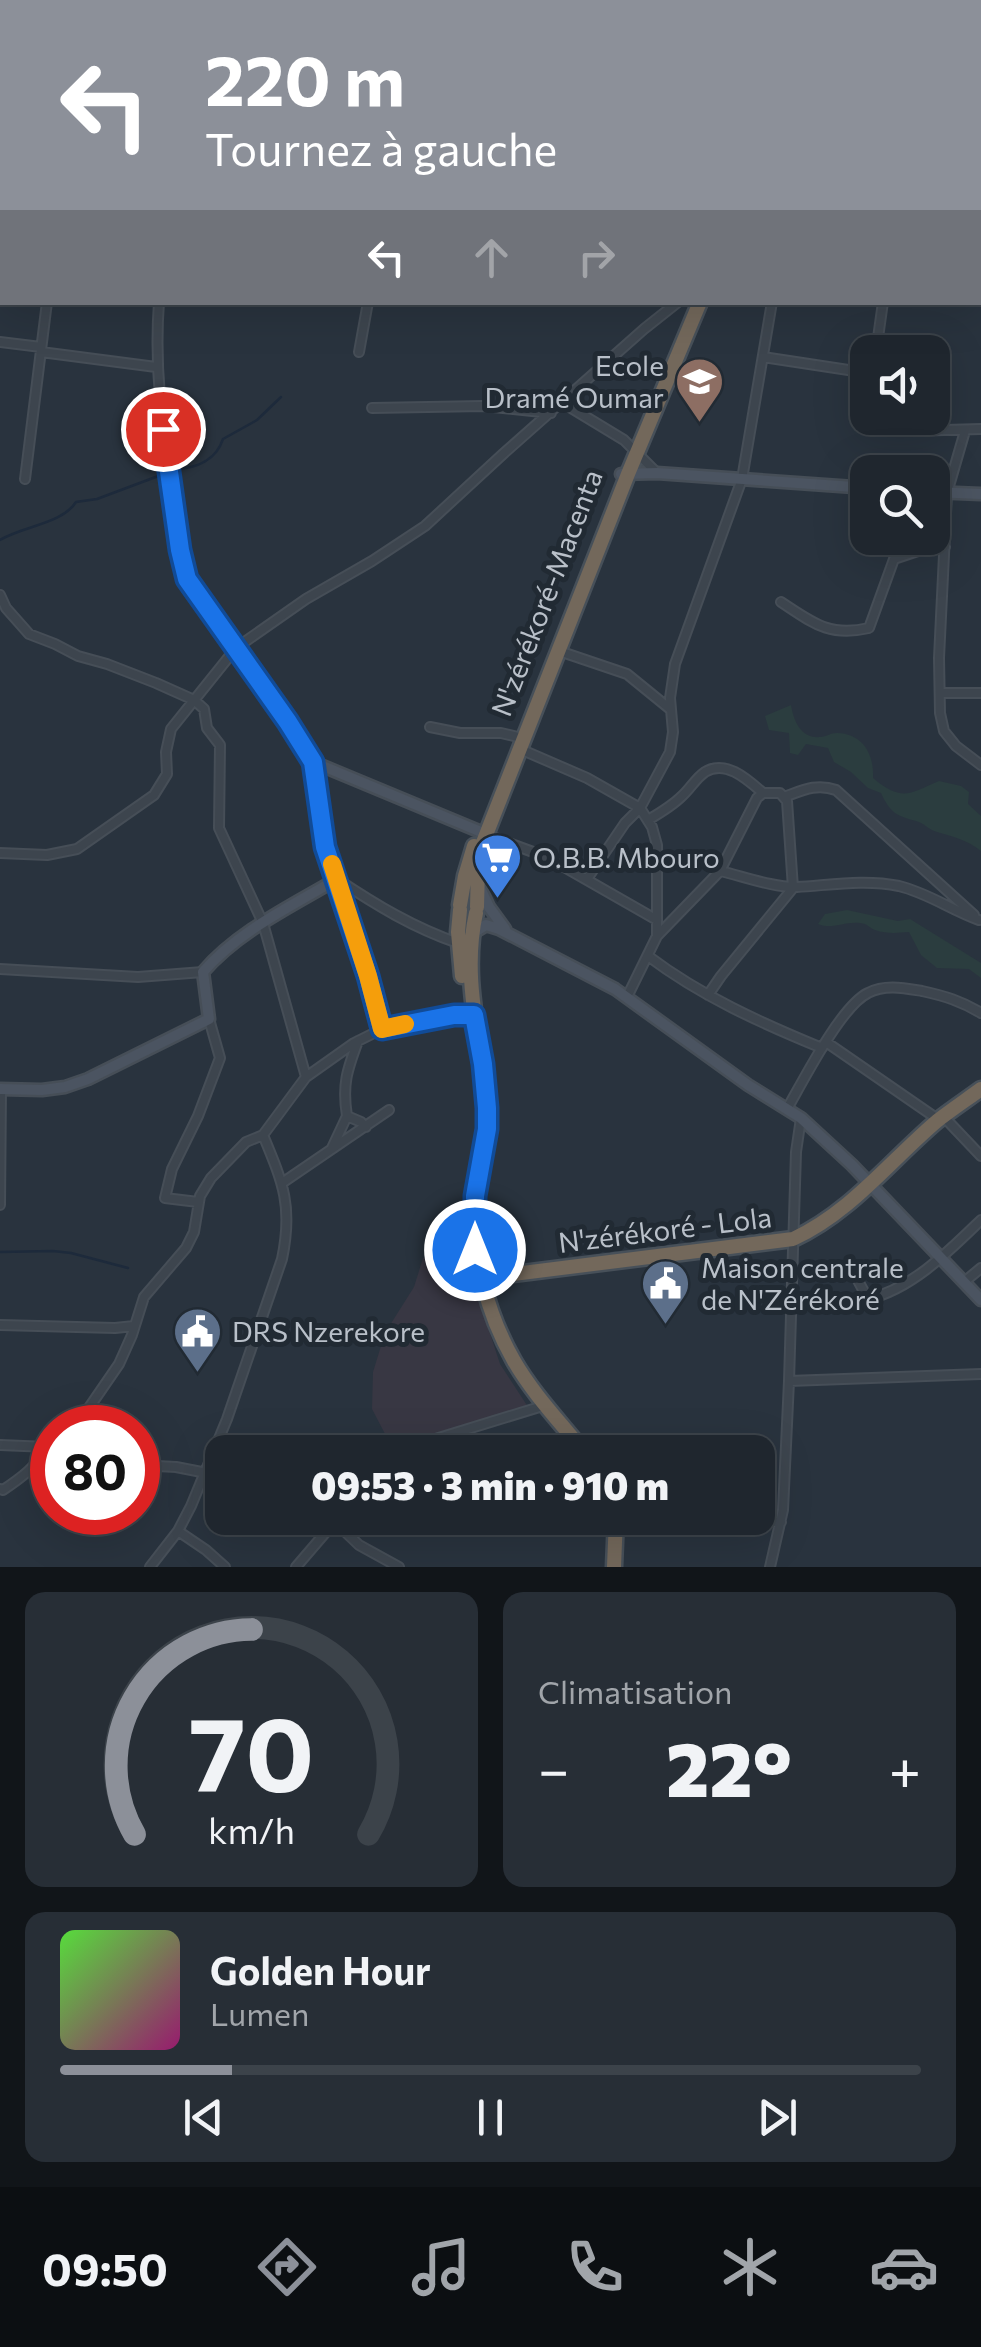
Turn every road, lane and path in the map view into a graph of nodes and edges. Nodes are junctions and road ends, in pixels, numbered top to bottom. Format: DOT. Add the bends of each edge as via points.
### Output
graph roads {
  1 [pos="47,305"];
  2 [pos="158,305"];
  3 [pos="367,305"];
  4 [pos="688,305"];
  5 [pos="690,305"];
  6 [pos="772,305"];
  7 [pos="883,305"];
  8 [pos="878,335"];
  9 [pos="0,342"];
  10 [pos="41,350"];
  11 [pos="359,352"];
  12 [pos="763,357"];
  13 [pos="156,367"];
  14 [pos="850,370"];
  15 [pos="562,403"];
  16 [pos="372,408"];
  17 [pos="551,412"];
  18 [pos="981,429"];
  19 [pos="950,431"];
  20 [pos="965,431"];
  21 [pos="635,450"];
  22 [pos="658,473"];
  23 [pos="624,474"];
  24 [pos="25,478"];
  25 [pos="742,478"];
  26 [pos="950,483"];
  27 [pos="850,487"];
  28 [pos="950,493"];
  29 [pos="981,494"];
  30 [pos="906,555"];
  31 [pos="945,555"];
  32 [pos="0,595"];
  33 [pos="781,602"];
  34 [pos="236,648"];
  35 [pos="556,650"];
  36 [pos="981,693"];
  37 [pos="940,694"];
  38 [pos="194,700"];
  39 [pos="670,709"];
  40 [pos="430,727"];
  41 [pos="518,744"];
  42 [pos="313,762"];
  43 [pos="981,765"];
  44 [pos="763,793"];
  45 [pos="784,796"];
  46 [pos="640,808"];
  47 [pos="648,820"];
  48 [pos="482,833"];
  49 [pos="0,853"];
  50 [pos="720,870"];
  51 [pos="337,879"];
  52 [pos="587,879"];
  53 [pos="478,882"];
  54 [pos="793,888"];
  55 [pos="460,908"];
  56 [pos="477,910"];
  57 [pos="657,920"];
  58 [pos="980,921"];
  59 [pos="263,923"];
  60 [pos="509,933"];
  61 [pos="657,936"];
  62 [pos="464,941"];
  63 [pos="648,956"];
  64 [pos="0,969"];
  65 [pos="203,972"];
  66 [pos="708,995"];
  67 [pos="628,997"];
  68 [pos="981,1013"];
  69 [pos="474,1015"];
  70 [pos="209,1019"];
  71 [pos="382,1029"];
  72 [pos="358,1041"];
  73 [pos="824,1045"];
  74 [pos="306,1077"];
  75 [pos="0,1089"];
  76 [pos="981,1089"];
  77 [pos="787,1108"];
  78 [pos="389,1110"];
  79 [pos="347,1116"];
  80 [pos="800,1118"];
  81 [pos="941,1118"];
  82 [pos="366,1127"];
  83 [pos="263,1135"];
  84 [pos="330,1151"];
  85 [pos="981,1156"];
  86 [pos="282,1183"];
  87 [pos="870,1184"];
  88 [pos="198,1202"];
  89 [pos="0,1205"];
  90 [pos="981,1220"];
  91 [pos="793,1239"];
  92 [pos="940,1257"];
  93 [pos="981,1268"];
  94 [pos="846,1269"];
  95 [pos="482,1278"];
  96 [pos="964,1282"];
  97 [pos="981,1300"];
  98 [pos="0,1325"];
  99 [pos="134,1326"];
  100 [pos="981,1374"];
  101 [pos="790,1381"];
  102 [pos="546,1404"];
  103 [pos="91,1405"];
  104 [pos="448,1435"];
  105 [pos="571,1435"];
  106 [pos="0,1445"];
  107 [pos="30,1446"];
  108 [pos="160,1466"];
  109 [pos="30,1470"];
  110 [pos="204,1472"];
  111 [pos="0,1489"];
  112 [pos="775,1522"];
  113 [pos="781,1522"];
  114 [pos="178,1531"];
  115 [pos="326,1535"];
  116 [pos="351,1535"];
  117 [pos="615,1535"];
  118 [pos="150,1567"];
  119 [pos="225,1567"];
  120 [pos="296,1567"];
  121 [pos="400,1567"];
  122 [pos="614,1567"];
  123 [pos="770,1567"];
  1 -- 10 [label="street"];
  2 -- 13 [label="street"];
  3 -- 11 [label="street"];
  4 -- 15 [label="street" via="644,330"];
  5 -- 21 [label="highway"];
  6 -- 12 [label="street"];
  7 -- 8 [label="street"];
  9 -- 10 [label="street"];
  10 -- 13 [label="street"];
  10 -- 24 [label="street"];
  12 -- 14 [label="street"];
  12 -- 25 [label="street"];
  13 -- 34 [label="street" via="187,579"];
  15 -- 17 [label="street"];
  15 -- 21 [label="street"];
  16 -- 17 [label="street"];
  17 -- 34 [label="street" via="425,526"];
  18 -- 20 [label="street"];
  19 -- 20 [label="street"];
  20 -- 26 [label="street"];
  21 -- 22 [label="street"];
  21 -- 23 [label="highway"];
  22 -- 23 [label="street"];
  22 -- 25 [label="street"];
  23 -- 35 [label="highway"];
  25 -- 27 [label="street"];
  25 -- 39 [label="street" via="675,664"];
  28 -- 29 [label="street"];
  30 -- 33 [label="street" via="894,559 869,628 842,632 821,626"];
  31 -- 37 [label="street"];
  32 -- 38 [label="street" via="29,634"];
  34 -- 38 [label="street"];
  34 -- 42 [label="street"];
  35 -- 39 [label="street" via="627,674"];
  35 -- 41 [label="highway"];
  36 -- 37 [label="street"];
  37 -- 43 [label="street" via="944,731"];
  38 -- 49 [label="street" via="171,728 167,774 154,794 77,848 47,855"];
  38 -- 59 [label="street" via="220,745 219,828"];
  39 -- 46 [label="street" via="670,752"];
  40 -- 41 [label="street" via="501,734"];
  41 -- 46 [label="street"];
  41 -- 48 [label="highway"];
  42 -- 48 [label="street"];
  42 -- 51 [label="street" via="325,847"];
  44 -- 45 [label="street"];
  44 -- 47 [label="street" via="732,770 714,768"];
  44 -- 50 [label="street"];
  45 -- 54 [label="street"];
  45 -- 58 [label="street" via="820,786 842,794"];
  46 -- 47 [label="street"];
  46 -- 52 [label="street"];
  47 -- 57 [label="street" via="657,845"];
  48 -- 52 [label="street"];
  48 -- 53 [label="highway"];
  48 -- 55 [label="highway"];
  50 -- 54 [label="street"];
  50 -- 61 [label="street"];
  51 -- 59 [label="street"];
  51 -- 62 [label="street" via="407,922"];
  51 -- 71 [label="street"];
  52 -- 57 [label="street"];
  53 -- 56 [label="highway"];
  53 -- 60 [label="street"];
  54 -- 58 [label="street" via="839,882 897,886"];
  54 -- 66 [label="street"];
  55 -- 56 [label="highway" via="469,900"];
  55 -- 62 [label="highway"];
  56 -- 62 [label="highway"];
  57 -- 61 [label="street"];
  59 -- 65 [label="street"];
  59 -- 74 [label="street"];
  60 -- 62 [label="street" via="486,925"];
  60 -- 67 [label="street"];
  61 -- 63 [label="street"];
  62 -- 69 [label="highway"];
  63 -- 66 [label="street"];
  63 -- 67 [label="street"];
  64 -- 65 [label="street" via="138,977"];
  65 -- 70 [label="street"];
  66 -- 73 [label="street"];
  67 -- 77 [label="street"];
  68 -- 73 [label="street" via="953,998 884,988 856,1001"];
  69 -- 71 [label="street"];
  69 -- 95 [label="highway" via="487,1108 475,1196"];
  70 -- 75 [label="street" via="76,1083"];
  70 -- 88 [label="street" via="220,1058 165,1198"];
  71 -- 72 [label="street"];
  72 -- 74 [label="street"];
  72 -- 79 [label="street" via="346,1074"];
  73 -- 77 [label="street"];
  73 -- 81 [label="street"];
  74 -- 83 [label="street"];
  75 -- 89 [label="street"];
  76 -- 81 [label="highway, N'zérékoré - Lola"];
  77 -- 80 [label="street"];
  78 -- 82 [label="street"];
  79 -- 82 [label="street"];
  79 -- 84 [label="street"];
  80 -- 87 [label="street"];
  80 -- 91 [label="street"];
  81 -- 85 [label="street"];
  81 -- 87 [label="highway, N'zérékoré - Lola"];
  82 -- 84 [label="street"];
  83 -- 86 [label="street"];
  83 -- 88 [label="street" via="246,1142 210,1178"];
  84 -- 86 [label="street"];
  86 -- 110 [label="street" via="288,1232 282,1259"];
  87 -- 91 [label="highway, N'zérékoré - Lola"];
  87 -- 92 [label="street"];
  88 -- 99 [label="street" via="186,1248 144,1297"];
  90 -- 92 [label="street"];
  91 -- 95 [label="highway, N'zérékoré - Lola"];
  91 -- 101 [label="street"];
  92 -- 94 [label="street" via="904,1284 868,1299"];
  92 -- 96 [label="street"];
  93 -- 96 [label="street"];
  95 -- 102 [label="highway" via="514,1362"];
  96 -- 97 [label="street"];
  98 -- 99 [label="street"];
  99 -- 103 [label="street" via="119,1364"];
  100 -- 101 [label="street"];
  101 -- 113 [label="street"];
  102 -- 104 [label="street"];
  102 -- 105 [label="highway"];
  106 -- 107 [label="street"];
  108 -- 110 [label="street"];
  109 -- 111 [label="street"];
  110 -- 114 [label="street"];
  112 -- 113 [label="street"];
  113 -- 123 [label="street"];
  114 -- 118 [label="street"];
  114 -- 119 [label="street"];
  115 -- 120 [label="street"];
  116 -- 121 [label="street"];
  117 -- 122 [label="highway"];
}
